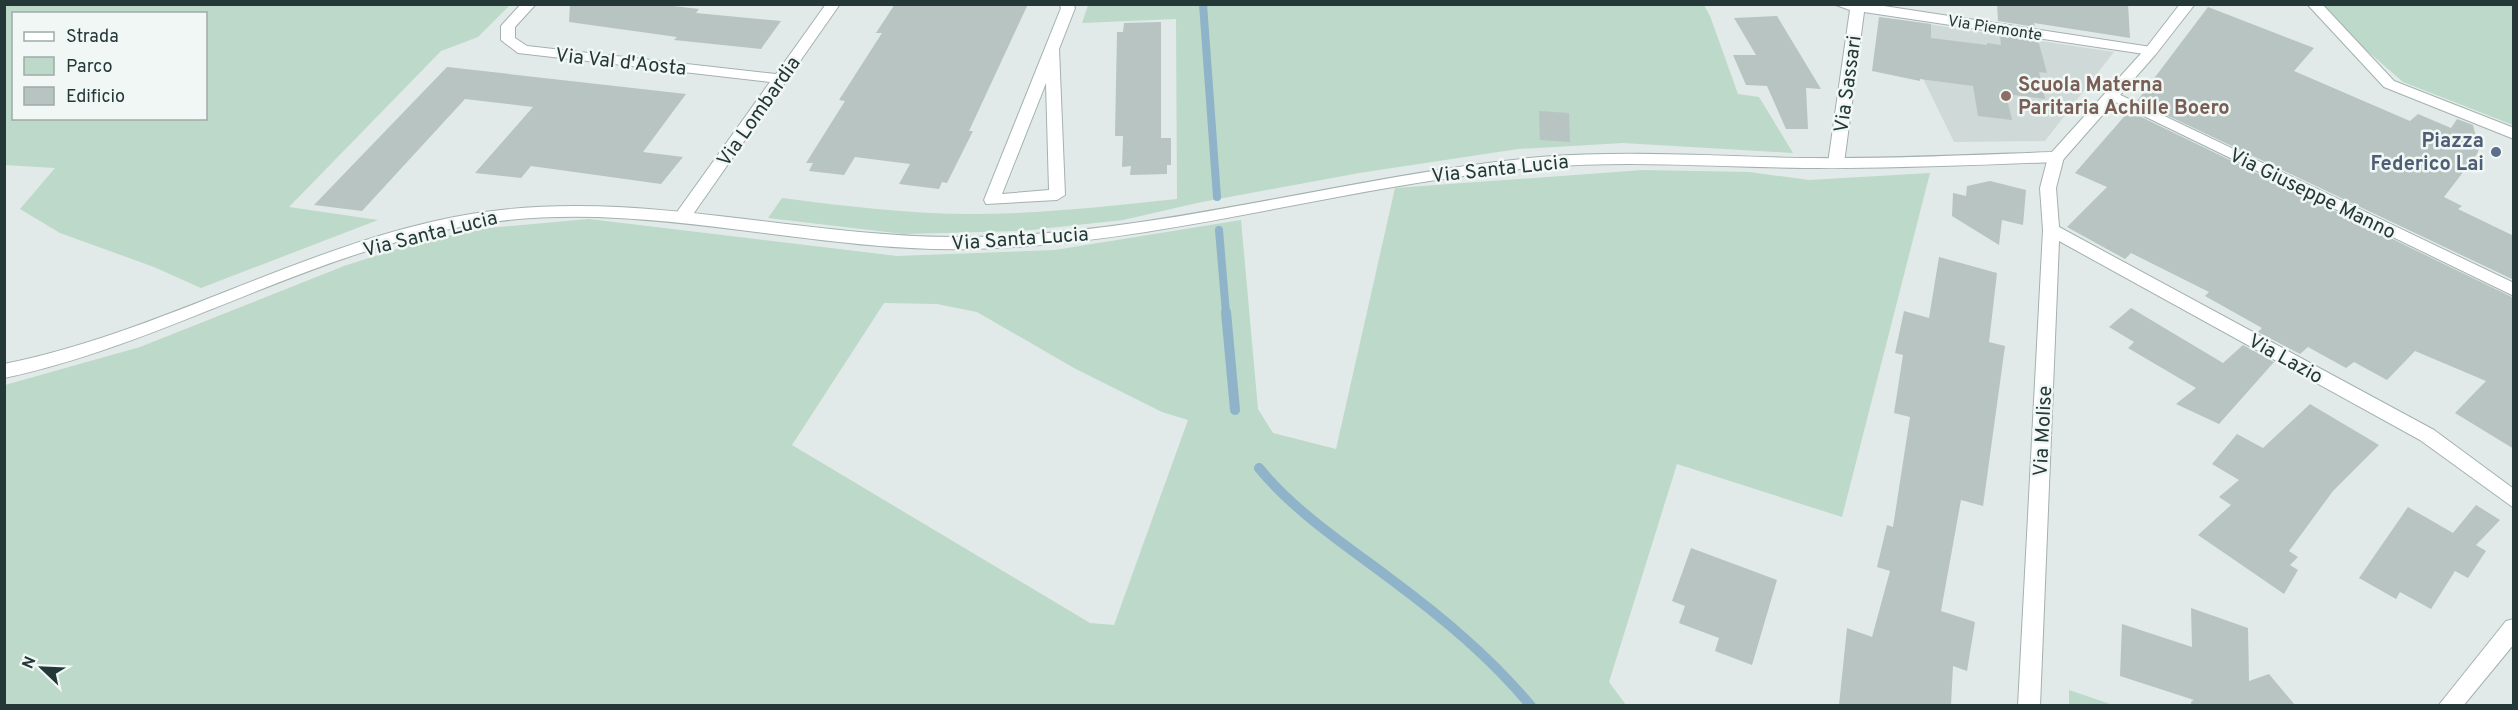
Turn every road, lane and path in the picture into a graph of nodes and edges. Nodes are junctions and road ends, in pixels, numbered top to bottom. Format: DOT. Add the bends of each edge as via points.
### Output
graph roads {
  1 [pos="529,4"];
  2 [pos="833,4"];
  3 [pos="1066,4"];
  4 [pos="1840,4"];
  5 [pos="2188,4"];
  6 [pos="2314,4"];
  7 [pos="1858,6"];
  8 [pos="1052,50"];
  9 [pos="2151,51"];
  10 [pos="781,79"];
  11 [pos="2112,95"];
  12 [pos="2512,134"];
  13 [pos="2056,157"];
  14 [pos="1836,163"];
  15 [pos="683,216"];
  16 [pos="2051,230"];
  17 [pos="2514,290"];
  18 [pos="4,371"];
  19 [pos="2514,500"];
  20 [pos="2514,627"];
  21 [pos="2029,705"];
  22 [pos="2450,705"];
  1 -- 10 [label="street, Via Val d'Aosta" via="508,26 507,40 523,50"];
  2 -- 10 [label="street, Via Lombardia"];
  3 -- 8 [label="street" via="1068,8"];
  4 -- 7 [label="street, Via Piemonte"];
  5 -- 9 [label="street"];
  6 -- 12 [label="street" via="2389,84"];
  7 -- 9 [label="street, Via Piemonte"];
  7 -- 14 [label="street, Via Sassari"];
  8 -- 8 [label="street" via="1057,195 992,200"];
  9 -- 11 [label="street"];
  10 -- 15 [label="street, Via Lombardia"];
  11 -- 13 [label="street"];
  11 -- 17 [label="street, Via Giuseppe Manno"];
  13 -- 14 [label="street, Via Santa Lucia"];
  13 -- 16 [label="street, Via Molise" via="2048,188"];
  14 -- 15 [label="street, Via Santa Lucia" via="1631,159 1544,162 1417,177 1210,216 1048,240 852,240"];
  15 -- 18 [label="street, Via Santa Lucia" via="589,209 513,213 442,226 349,253 63,358"];
  16 -- 19 [label="street, Via Lazio" via="2427,435"];
  16 -- 21 [label="street, Via Molise"];
  20 -- 22 [label="street"];
}
